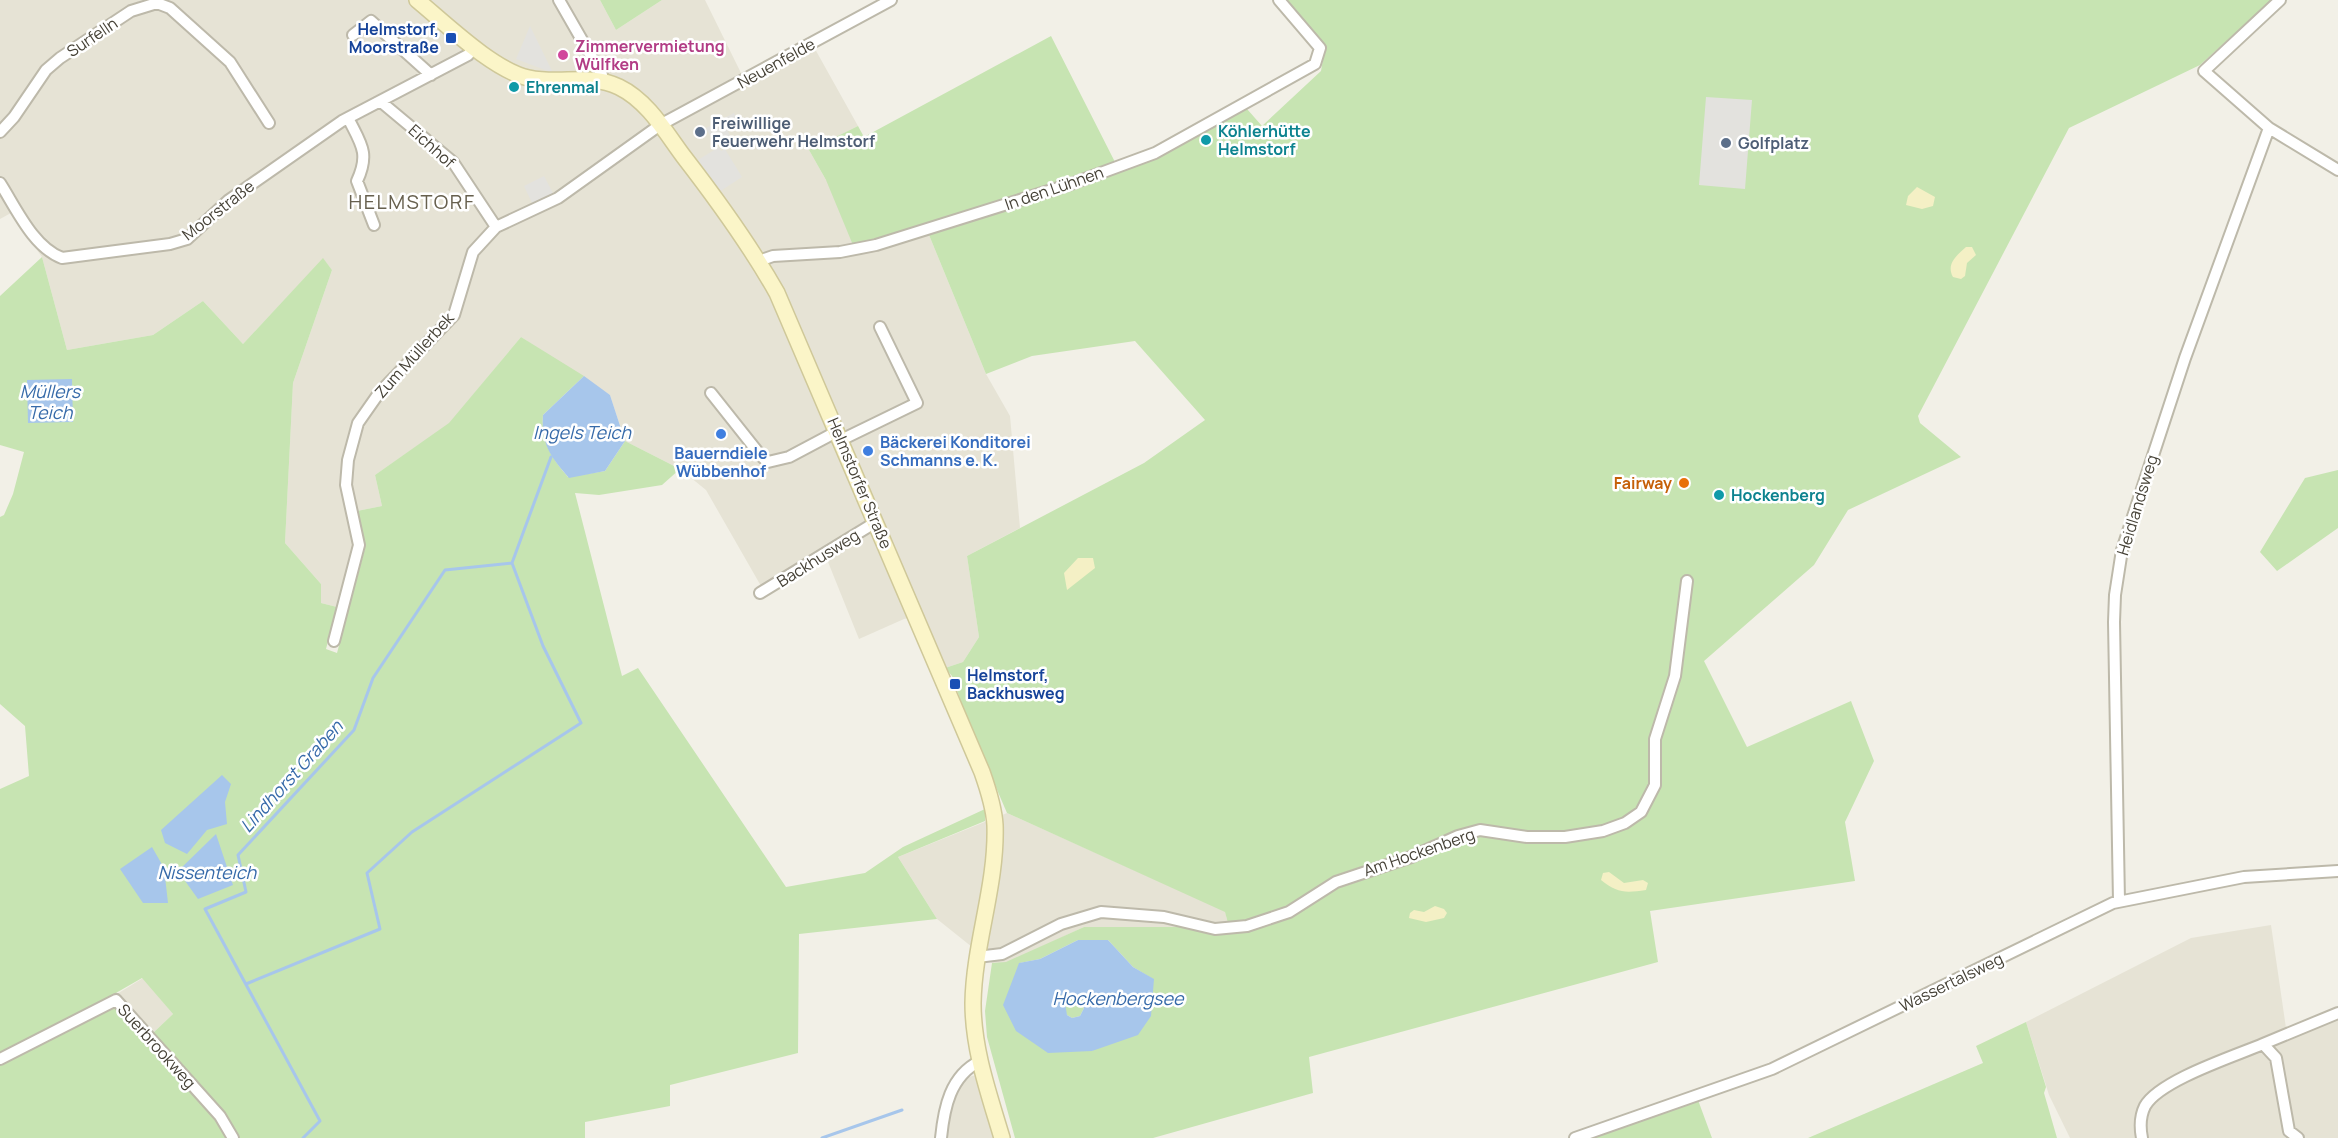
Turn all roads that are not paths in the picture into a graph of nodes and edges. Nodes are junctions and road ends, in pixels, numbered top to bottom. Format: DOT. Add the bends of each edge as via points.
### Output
graph roads {
  1 [pos="417,0"];
  2 [pos="559,0"];
  3 [pos="891,0"];
  4 [pos="1279,0"];
  5 [pos="2280,0"];
  6 [pos="353,35"];
  7 [pos="474,47"];
  8 [pos="431,75"];
  9 [pos="601,81"];
  10 [pos="380,101"];
  11 [pos="348,118"];
  12 [pos="269,123"];
  13 [pos="660,125"];
  14 [pos="2269,128"];
  15 [pos="0,132"];
  16 [pos="2338,171"];
  17 [pos="0,183"];
  18 [pos="374,225"];
  19 [pos="496,227"];
  20 [pos="759,261"];
  21 [pos="880,327"];
  22 [pos="711,393"];
  23 [pos="840,435"];
  24 [pos="876,522"];
  25 [pos="1687,581"];
  26 [pos="760,593"];
  27 [pos="334,641"];
  28 [pos="2338,871"];
  29 [pos="2119,901"];
  30 [pos="977,957"];
  31 [pos="2338,1013"];
  32 [pos="2264,1044"];
  33 [pos="0,1059"];
  34 [pos="980,1061"];
  35 [pos="233,1138"];
  36 [pos="941,1138"];
  37 [pos="1002,1138"];
  38 [pos="1575,1138"];
  39 [pos="2142,1138"];
  40 [pos="2298,1138"];
  1 -- 7 [label="main road, Helmstorfer Straße"];
  2 -- 9 [label="street" via="602,75"];
  3 -- 13 [label="street, Neuenfelde"];
  4 -- 20 [label="street, In den Lühnen" via="1320,48 1315,64 1148,156 876,244"];
  5 -- 14 [label="street" via="2204,71"];
  6 -- 8 [label="street" via="371,21"];
  7 -- 8 [label="street, Moorstraße" via="468,55"];
  7 -- 9 [label="main road, Helmstorfer Straße" via="510,72 529,78"];
  8 -- 10 [label="street, Moorstraße"];
  9 -- 13 [label="main road, Helmstorfer Straße" via="636,99"];
  10 -- 11 [label="street, Moorstraße"];
  10 -- 19 [label="street, Eichhof" via="453,162"];
  11 -- 17 [label="street, Moorstraße" via="229,200 187,239 170,244 62,258 51,254 32,232"];
  11 -- 18 [label="street" via="363,149 365,163 357,181"];
  12 -- 15 [label="street, Surfelln" via="230,63 170,8 157,3 131,10 56,62"];
  13 -- 19 [label="street, Zum Müllerbek" via="558,198"];
  13 -- 20 [label="main road, Helmstorfer Straße"];
  14 -- 16 [label="street"];
  14 -- 29 [label="street, Heidlandsweg" via="2185,358 2122,550 2114,622"];
  19 -- 27 [label="street, Zum Müllerbek" via="473,252 454,315 379,393 358,423 346,485 359,545"];
  20 -- 23 [label="main road, Helmstorfer Straße" via="801,344"];
  21 -- 23 [label="street" via="917,403"];
  22 -- 23 [label="street" via="768,462"];
  23 -- 24 [label="main road, Helmstorfer Straße"];
  24 -- 26 [label="street, Backhusweg"];
  24 -- 30 [label="main road, Helmstorfer Straße" via="991,798 994,849"];
  25 -- 30 [label="street, Am Hockenberg" via="1675,676 1655,739 1655,785 1641,812 1625,824 1565,837 1527,837 1480,830 1336,882 1289,912 1247,926 1215,929 1164,917 1101,912 1062,924 1002,954"];
  28 -- 29 [label="street, Wassertalsweg" via="2264,874"];
  29 -- 38 [label="street, Wassertalsweg" via="1772,1069"];
  30 -- 34 [label="main road, Helmstorfer Straße" via="974,1003"];
  31 -- 32 [label="street"];
  32 -- 39 [label="street" via="2160,1091 2145,1106 2140,1122"];
  32 -- 40 [label="street" via="2276,1058 2289,1131"];
  33 -- 35 [label="street, Suerbrookweg" via="116,1000 220,1116"];
  34 -- 36 [label="street" via="962,1074 952,1089"];
  34 -- 37 [label="main road, Helmstorfer Straße"];
}
